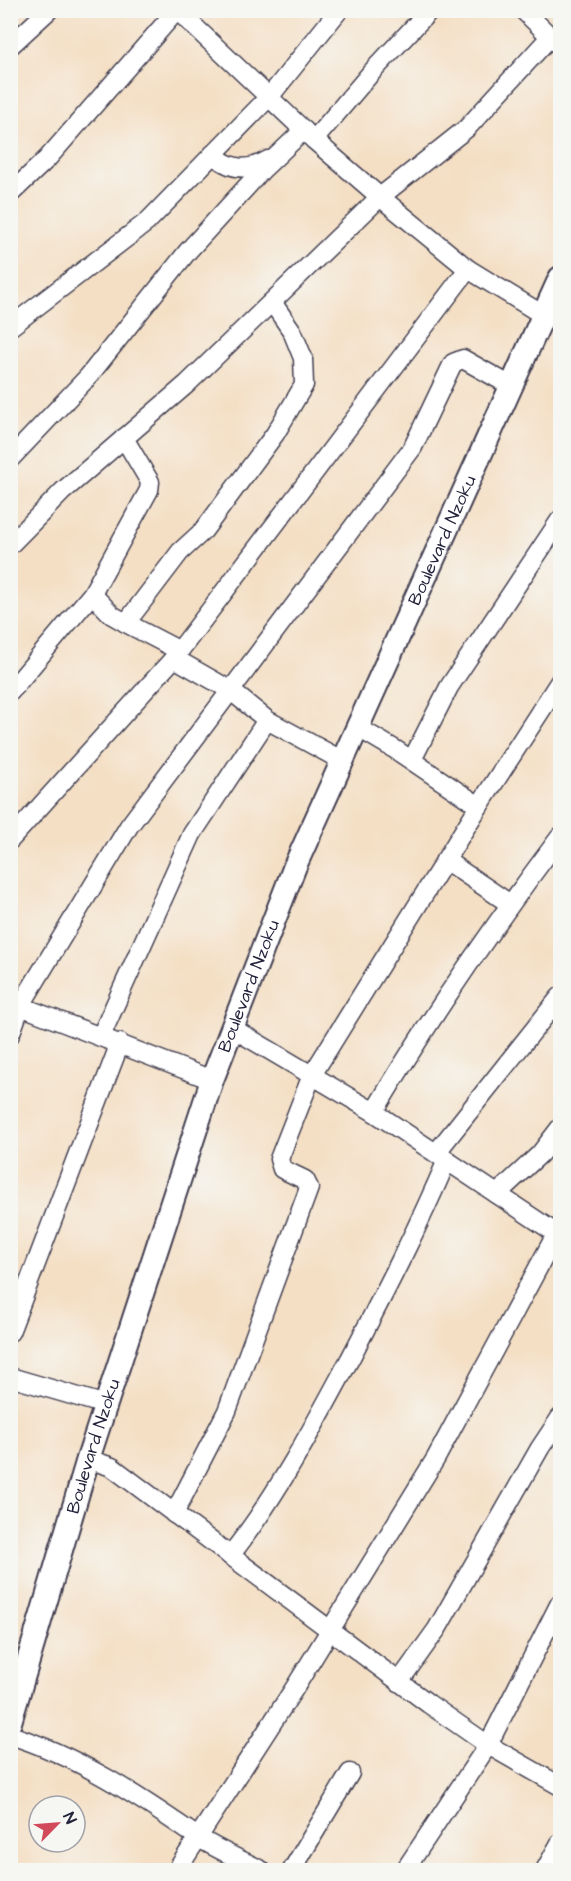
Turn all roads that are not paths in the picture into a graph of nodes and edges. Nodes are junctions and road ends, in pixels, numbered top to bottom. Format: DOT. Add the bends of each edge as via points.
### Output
graph roads {
  1 [pos="49,10"];
  2 [pos="339,10"];
  3 [pos="430,10"];
  4 [pos="177,11"];
  5 [pos="527,12"];
  6 [pos="555,42"];
  7 [pos="10,46"];
  8 [pos="270,96"];
  9 [pos="309,135"];
  10 [pos="213,154"];
  11 [pos="278,155"];
  12 [pos="10,194"];
  13 [pos="380,197"];
  14 [pos="468,269"];
  15 [pos="561,278"];
  16 [pos="272,302"];
  17 [pos="543,315"];
  18 [pos="10,327"];
  19 [pos="511,386"];
  20 [pos="124,438"];
  21 [pos="10,459"];
  22 [pos="561,520"];
  23 [pos="10,545"];
  24 [pos="92,594"];
  25 [pos="126,623"];
  26 [pos="176,654"];
  27 [pos="561,681"];
  28 [pos="13,687"];
  29 [pos="230,690"];
  30 [pos="267,720"];
  31 [pos="357,727"];
  32 [pos="341,760"];
  33 [pos="412,760"];
  34 [pos="479,806"];
  35 [pos="561,837"];
  36 [pos="10,840"];
  37 [pos="445,860"];
  38 [pos="510,904"];
  39 [pos="561,997"];
  40 [pos="16,1003"];
  41 [pos="232,1028"];
  42 [pos="10,1035"];
  43 [pos="101,1036"];
  44 [pos="120,1043"];
  45 [pos="312,1075"];
  46 [pos="212,1080"];
  47 [pos="374,1112"];
  48 [pos="561,1128"];
  49 [pos="442,1156"];
  50 [pos="497,1194"];
  51 [pos="559,1232"];
  52 [pos="10,1332"];
  53 [pos="10,1377"];
  54 [pos="106,1405"];
  55 [pos="561,1418"];
  56 [pos="88,1459"];
  57 [pos="174,1514"];
  58 [pos="230,1556"];
  59 [pos="561,1603"];
  60 [pos="330,1630"];
  61 [pos="399,1682"];
  62 [pos="10,1722"];
  63 [pos="10,1736"];
  64 [pos="488,1745"];
  65 [pos="350,1773"];
  66 [pos="561,1786"];
  67 [pos="197,1836"];
  68 [pos="561,1843"];
  69 [pos="177,1870"];
  70 [pos="261,1870"];
  71 [pos="292,1870"];
  72 [pos="405,1870"];
  73 [pos="545,1870"];
  1 -- 7 [label="street"];
  2 -- 8 [label="street"];
  3 -- 9 [label="street"];
  4 -- 8 [label="street"];
  4 -- 12 [label="street" via="47,159"];
  5 -- 6 [label="street"];
  6 -- 13 [label="street" via="467,128"];
  8 -- 9 [label="street"];
  8 -- 10 [label="street"];
  9 -- 11 [label="street"];
  9 -- 13 [label="street"];
  10 -- 11 [label="street" via="240,169"];
  10 -- 18 [label="street" via="147,222"];
  11 -- 21 [label="street" via="188,251 88,377"];
  13 -- 14 [label="street"];
  13 -- 16 [label="street"];
  14 -- 17 [label="street"];
  14 -- 26 [label="street"];
  15 -- 17 [label="street, Boulevard Nzoku"];
  16 -- 20 [label="street"];
  16 -- 25 [label="street" via="292,331 303,358 304,385 274,434 204,530 180,552"];
  17 -- 19 [label="street, Boulevard Nzoku"];
  19 -- 29 [label="street" via="463,359 453,363 413,447"];
  19 -- 31 [label="street, Boulevard Nzoku"];
  20 -- 23 [label="street" via="63,491"];
  20 -- 24 [label="street" via="150,486"];
  22 -- 33 [label="street" via="448,687"];
  24 -- 25 [label="street"];
  24 -- 28 [label="street"];
  25 -- 26 [label="street"];
  26 -- 29 [label="street"];
  26 -- 36 [label="street"];
  27 -- 34 [label="street"];
  29 -- 30 [label="street"];
  29 -- 40 [label="street" via="129,826"];
  30 -- 32 [label="street"];
  30 -- 43 [label="street" via="192,834"];
  31 -- 32 [label="street, Boulevard Nzoku"];
  31 -- 33 [label="street"];
  32 -- 41 [label="street, Boulevard Nzoku"];
  33 -- 34 [label="street"];
  34 -- 37 [label="street"];
  35 -- 38 [label="street"];
  37 -- 38 [label="street"];
  37 -- 45 [label="street"];
  38 -- 47 [label="street" via="440,1005"];
  39 -- 49 [label="street"];
  40 -- 42 [label="street"];
  40 -- 43 [label="street"];
  41 -- 45 [label="street"];
  41 -- 46 [label="street, Boulevard Nzoku"];
  43 -- 44 [label="street"];
  44 -- 46 [label="street"];
  44 -- 52 [label="street"];
  45 -- 47 [label="street"];
  45 -- 57 [label="street" via="279,1159 282,1169 305,1180 309,1188 227,1411"];
  46 -- 54 [label="street, Boulevard Nzoku"];
  47 -- 49 [label="street"];
  48 -- 50 [label="street" via="540,1154"];
  49 -- 50 [label="street"];
  49 -- 58 [label="street" via="414,1236 300,1452"];
  50 -- 51 [label="street"];
  51 -- 60 [label="street" via="436,1458"];
  53 -- 54 [label="street"];
  54 -- 56 [label="street, Boulevard Nzoku"];
  55 -- 61 [label="street" via="437,1629"];
  56 -- 57 [label="street" via="112,1467"];
  56 -- 62 [label="street, Boulevard Nzoku"];
  57 -- 58 [label="street"];
  58 -- 60 [label="street"];
  59 -- 64 [label="street"];
  60 -- 61 [label="street"];
  60 -- 67 [label="street"];
  61 -- 64 [label="street"];
  63 -- 67 [label="street" via="46,1746 81,1763"];
  64 -- 66 [label="street"];
  64 -- 72 [label="street"];
  65 -- 71 [label="street"];
  67 -- 69 [label="street"];
  67 -- 70 [label="street"];
  68 -- 73 [label="street"];
}
